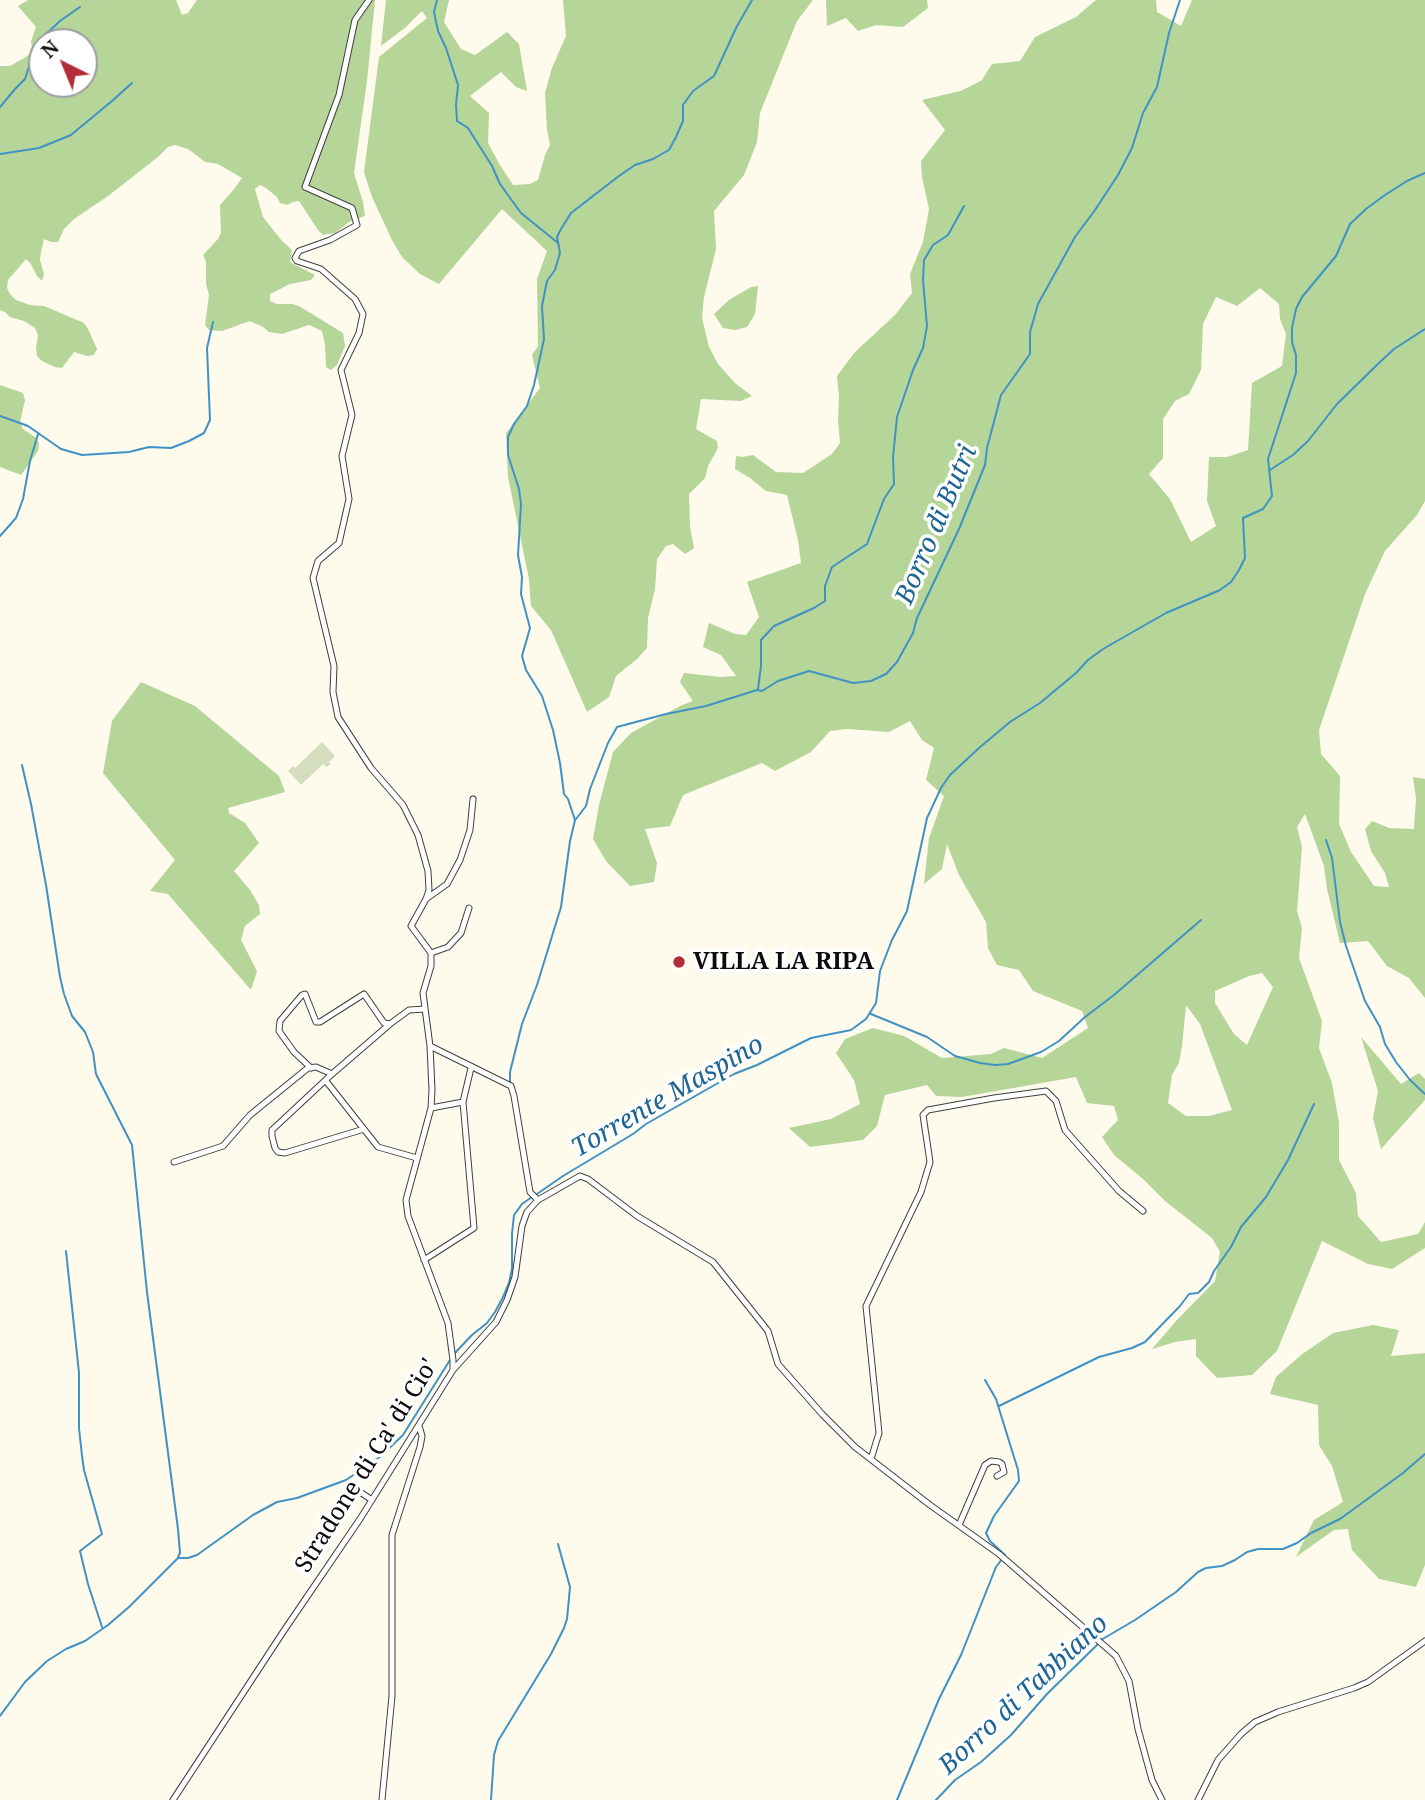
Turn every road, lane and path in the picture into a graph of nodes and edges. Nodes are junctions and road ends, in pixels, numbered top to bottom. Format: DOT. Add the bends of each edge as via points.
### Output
graph roads {
  1 [pos="369,0"];
  2 [pos="473,799"];
  3 [pos="426,899"];
  4 [pos="469,908"];
  5 [pos="431,953"];
  6 [pos="425,1009"];
  7 [pos="390,1024"];
  8 [pos="430,1046"];
  9 [pos="312,1068"];
  10 [pos="471,1068"];
  11 [pos="332,1074"];
  12 [pos="326,1081"];
  13 [pos="463,1102"];
  14 [pos="430,1108"];
  15 [pos="364,1129"];
  16 [pos="417,1157"];
  17 [pos="174,1162"];
  18 [pos="538,1200"];
  19 [pos="1143,1211"];
  20 [pos="424,1259"];
  21 [pos="453,1370"];
  22 [pos="419,1426"];
  23 [pos="871,1459"];
  24 [pos="997,1476"];
  25 [pos="360,1492"];
  26 [pos="372,1500"];
  27 [pos="959,1525"];
  28 [pos="1425,1641"];
  29 [pos="173,1800"];
  30 [pos="382,1800"];
  31 [pos="1162,1800"];
  32 [pos="1198,1800"];
  1 -- 3 [label="street" via="355,20 339,95 305,187 352,208 358,225 299,251 295,258 321,268 355,299 363,314 341,370 352,415 342,456 349,499 339,543 318,561 313,578 334,666 338,717 371,768 403,805 418,835 428,871"];
  2 -- 3 [label="street" via="470,830 460,860 447,884"];
  3 -- 5 [label="street" via="411,926"];
  4 -- 5 [label="street" via="461,933 448,947"];
  5 -- 6 [label="street, Stradone di Ca' di Cio'" via="423,993"];
  6 -- 7 [label="street" via="409,1010"];
  6 -- 8 [label="street, Stradone di Ca' di Cio'"];
  7 -- 9 [label="street" via="383,1023 364,995 316,1022 306,994 302,995 280,1021 279,1031 293,1052"];
  7 -- 11 [label="street"];
  8 -- 10 [label="street"];
  8 -- 14 [label="street, Stradone di Ca' di Cio'"];
  9 -- 11 [label="street"];
  9 -- 17 [label="street" via="250,1115 223,1146"];
  10 -- 13 [label="street"];
  10 -- 18 [label="street" via="511,1086 530,1192"];
  11 -- 12 [label="street"];
  12 -- 15 [label="street"];
  12 -- 15 [label="street" via="272,1130 278,1152"];
  13 -- 14 [label="street"];
  13 -- 20 [label="street" via="474,1228"];
  14 -- 16 [label="street, Stradone di Ca' di Cio'"];
  15 -- 16 [label="street" via="378,1147"];
  16 -- 20 [label="street, Stradone di Ca' di Cio'" via="406,1199"];
  18 -- 21 [label="street" via="522,1226 515,1277 502,1311"];
  18 -- 23 [label="street" via="580,1175 713,1262 768,1331 778,1364 822,1414"];
  19 -- 23 [label="street" via="1065,1130 1056,1101 1046,1091 928,1110 923,1115 930,1163 921,1192 866,1306 880,1433"];
  20 -- 21 [label="street, Stradone di Ca' di Cio'" via="448,1323"];
  21 -- 22 [label="street, Stradone di Ca' di Cio'"];
  22 -- 26 [label="street, Stradone di Ca' di Cio'"];
  22 -- 30 [label="street" via="420,1447 392,1535 392,1696"];
  23 -- 27 [label="street"];
  24 -- 27 [label="street" via="1004,1472 1002,1464 991,1461 985,1465"];
  25 -- 26 [label="street"];
  26 -- 29 [label="street, Stradone di Ca' di Cio'"];
  27 -- 31 [label="street" via="1116,1656 1129,1681 1152,1780"];
  28 -- 32 [label="street" via="1368,1682 1255,1722 1218,1760"];
}
